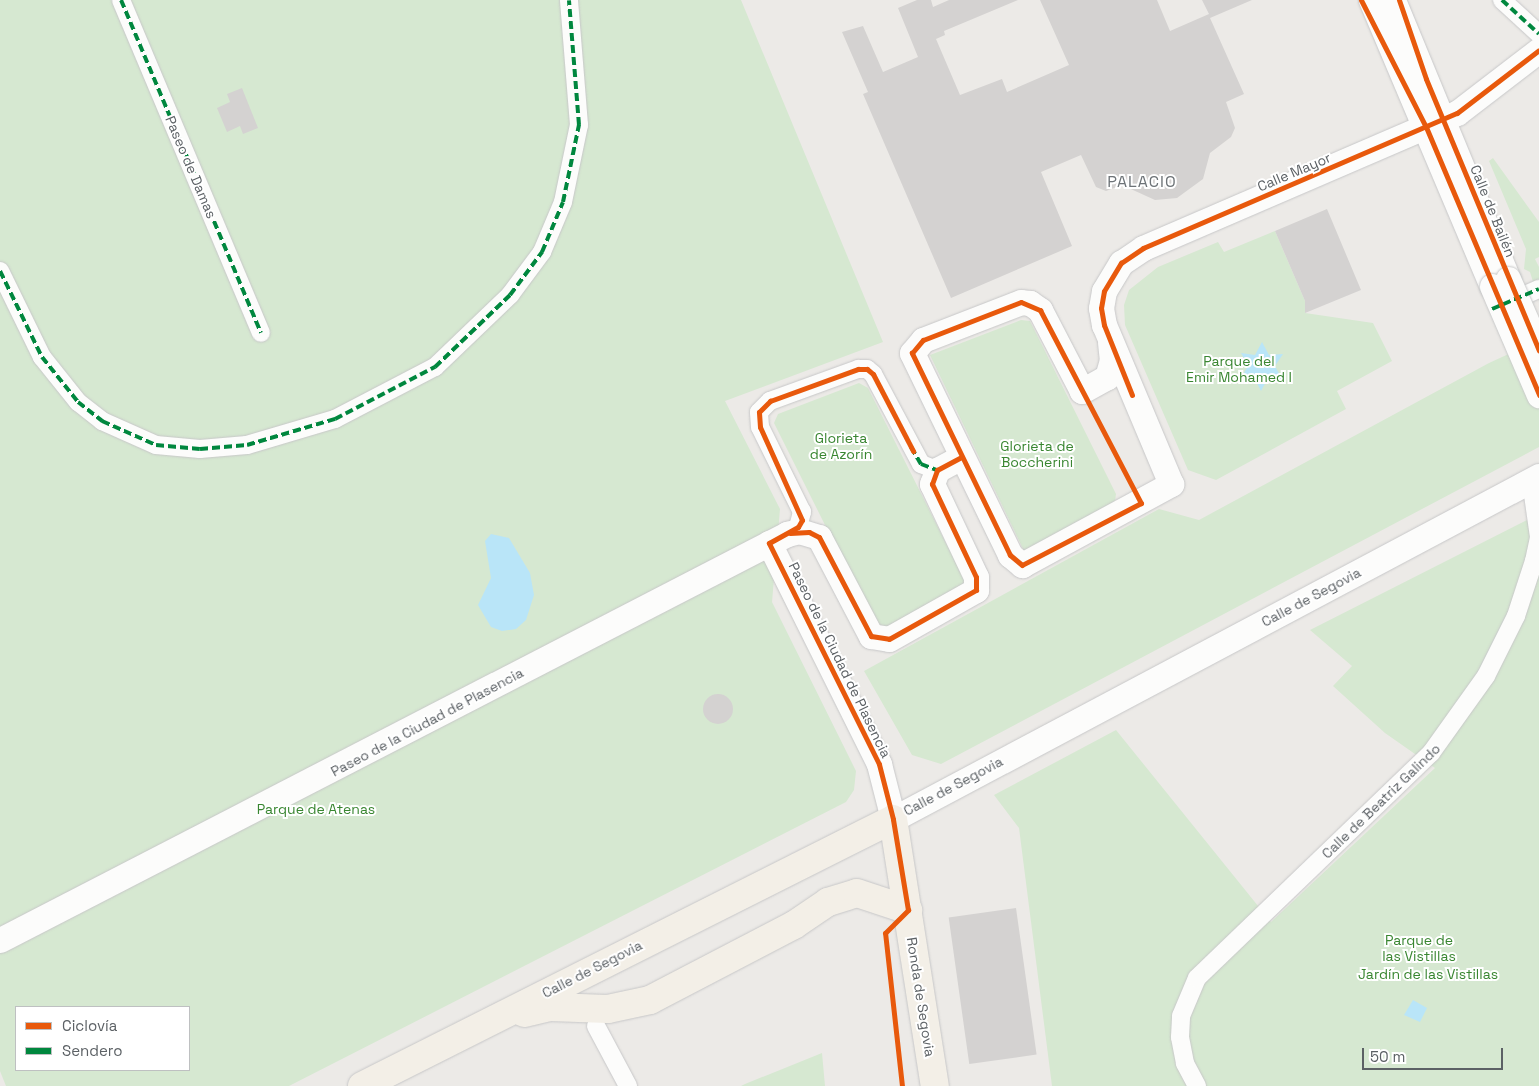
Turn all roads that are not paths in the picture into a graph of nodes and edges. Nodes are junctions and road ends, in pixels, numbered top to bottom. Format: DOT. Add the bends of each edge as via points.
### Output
graph roads {
  1 [pos="121,0"];
  2 [pos="569,0"];
  3 [pos="1362,0"];
  4 [pos="1371,0"];
  5 [pos="1393,0"];
  6 [pos="1399,0"];
  7 [pos="1502,0"];
  8 [pos="1539,34"];
  9 [pos="1539,50"];
  10 [pos="1416,82"];
  11 [pos="1434,123"];
  12 [pos="0,271"];
  13 [pos="1539,289"];
  14 [pos="1497,291"];
  15 [pos="261,333"];
  16 [pos="1110,342"];
  17 [pos="1539,350"];
  18 [pos="1102,382"];
  19 [pos="1132,395"];
  20 [pos="1539,395"];
  21 [pos="960,458"];
  22 [pos="938,470"];
  23 [pos="1535,478"];
  24 [pos="778,539"];
  25 [pos="893,818"];
  26 [pos="908,910"];
  27 [pos="0,940"];
  28 [pos="491,1021"];
  29 [pos="596,1026"];
  30 [pos="362,1086"];
  31 [pos="628,1086"];
  32 [pos="934,1086"];
  33 [pos="1196,1086"];
  1 -- 15 [label="street, Paseo de Damas"];
  2 -- 12 [label="street" via="579,125 564,202 542,252 510,295 435,367 336,420 247,444 200,448 156,444 102,422 78,402 42,357"];
  3 -- 10 [label="street, Calle de Bailén"];
  4 -- 10 [label="street, Calle de Bailén"];
  5 -- 10 [label="street, Calle de Bailén"];
  6 -- 10 [label="street, Calle de Bailén"];
  7 -- 8 [label="street"];
  9 -- 11 [label="street, Calle Mayor"];
  10 -- 11 [label="street, Calle de Bailén"];
  11 -- 14 [label="street, Calle de Bailén"];
  11 -- 16 [label="street, Calle Mayor" via="1143,248 1121,263 1109,280 1101,308"];
  13 -- 14 [label="street"];
  14 -- 17 [label="street, Calle de Bailén, bridge"];
  14 -- 20 [label="street, Calle de Bailén, bridge"];
  16 -- 18 [label="street" via="1111,368"];
  16 -- 19 [label="street"];
  18 -- 19 [label="street" via="1113,381"];
  18 -- 21 [label="street" via="1082,391 1040,310 1030,303 1021,302 923,340 912,353 914,361"];
  19 -- 21 [label="street" via="1171,484 1027,564 1015,562 1010,555"];
  21 -- 22 [label="street"];
  22 -- 24 [label="street" via="920,464 873,374 867,370 845,373 770,401 760,412 760,427 802,512 798,527"];
  22 -- 24 [label="street" via="933,476 934,493 976,577 976,590 889,639 871,636 819,537 809,532"];
  23 -- 25 [label="street, Calle de Segovia"];
  23 -- 33 [label="street, Calle de Beatriz Galindo" via="1539,537 1534,561 1516,616 1486,676 1431,753 1197,978 1181,1016 1180,1037 1185,1063"];
  24 -- 25 [label="street, Paseo de la Ciudad de Plasencia" via="879,764"];
  24 -- 27 [label="street, Paseo de la Ciudad de Plasencia"];
  25 -- 26 [label="main road, Ronda de Segovia"];
  25 -- 28 [label="main road, Calle de Segovia"];
  26 -- 28 [label="main road" via="857,894 828,902 794,926 650,1000 608,1009 550,1007"];
  26 -- 32 [label="main road, Ronda de Segovia"];
  28 -- 30 [label="main road, Calle de Segovia"];
  29 -- 31 [label="street"];
}
